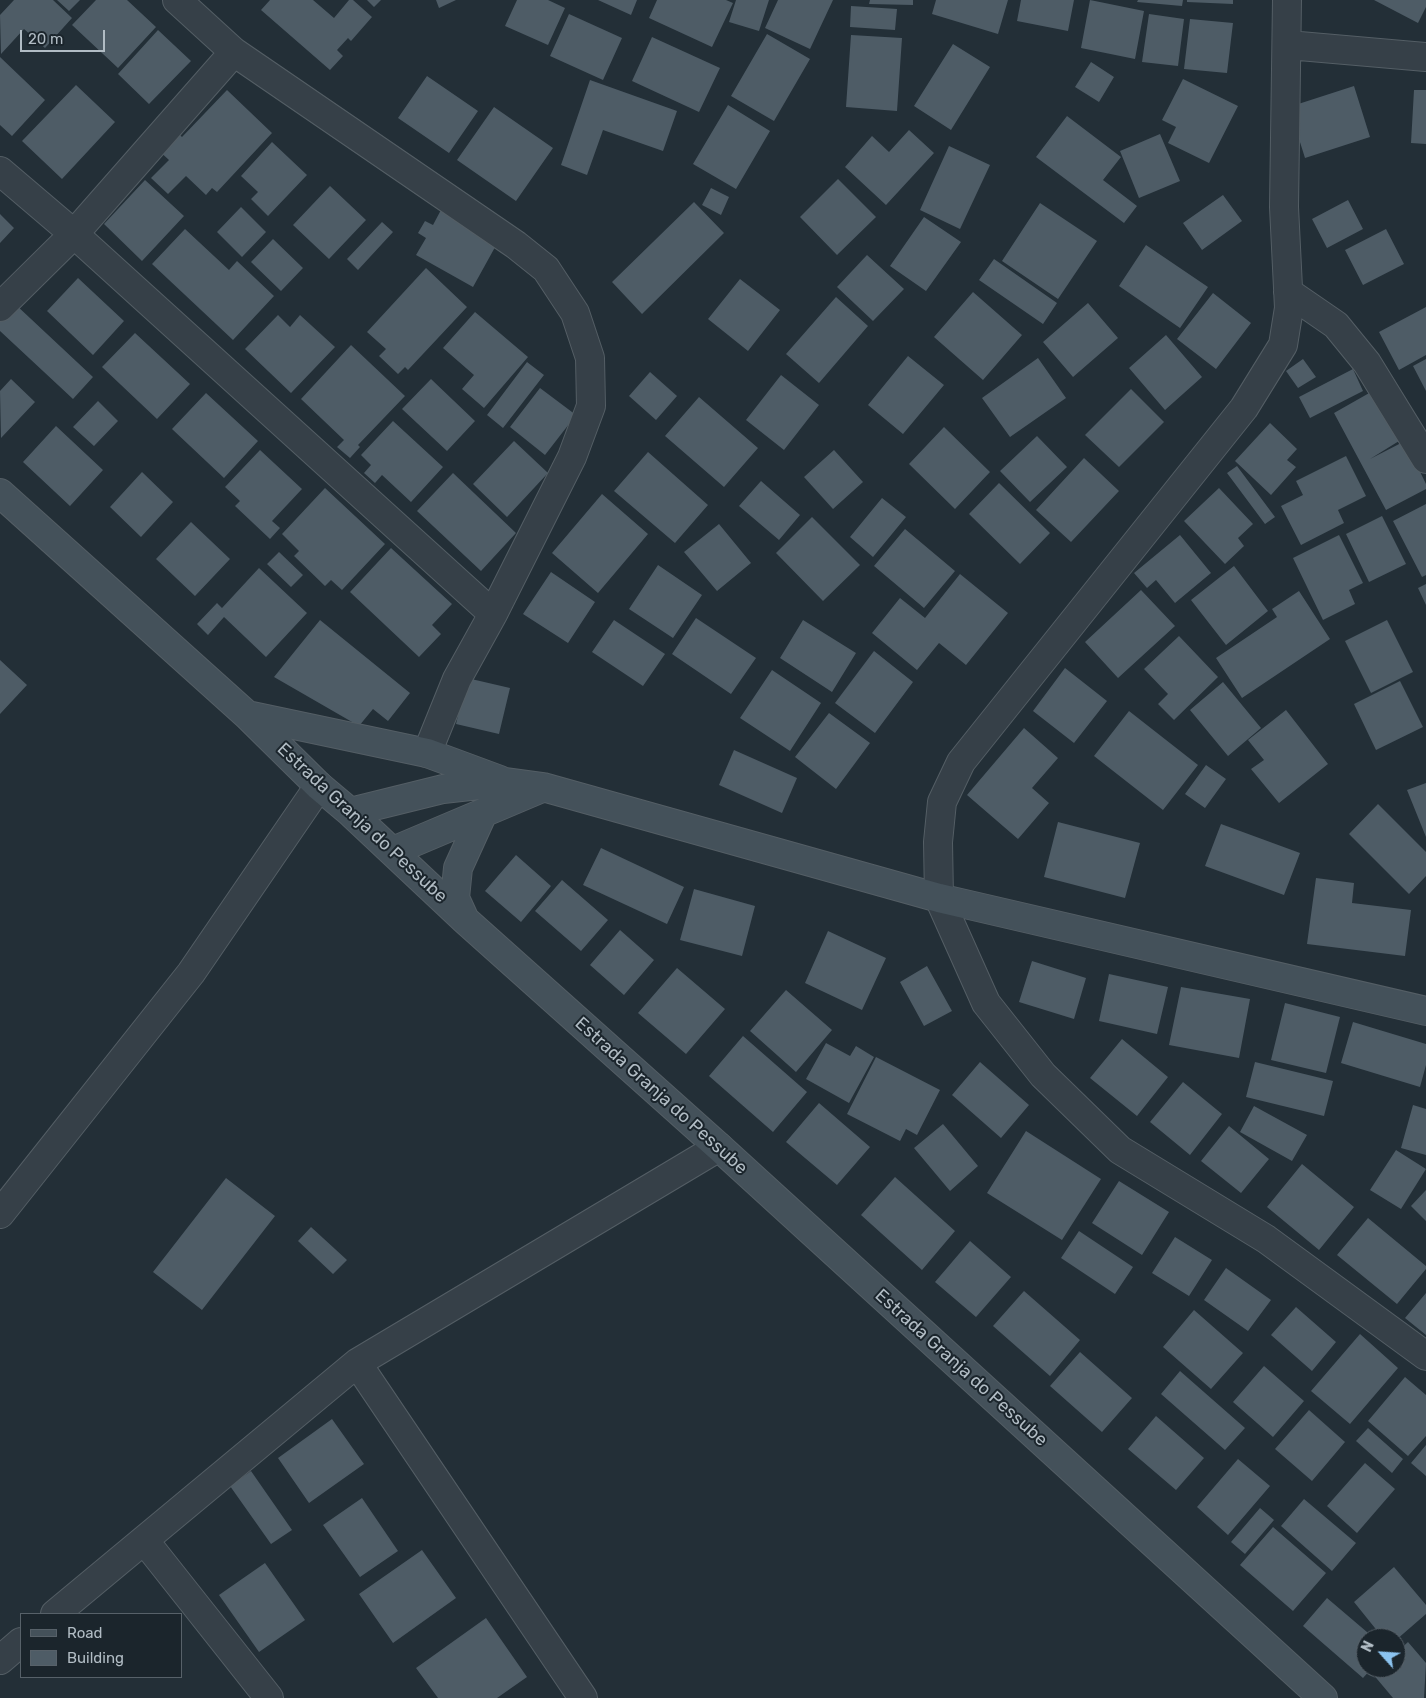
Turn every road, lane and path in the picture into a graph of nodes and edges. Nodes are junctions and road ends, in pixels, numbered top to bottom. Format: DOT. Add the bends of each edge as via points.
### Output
graph roads {
  1 [pos="177,0"];
  2 [pos="1287,0"];
  3 [pos="1288,45"];
  4 [pos="234,52"];
  5 [pos="1426,58"];
  6 [pos="0,171"];
  7 [pos="74,234"];
  8 [pos="1288,292"];
  9 [pos="0,307"];
  10 [pos="1426,459"];
  11 [pos="0,493"];
  12 [pos="493,614"];
  13 [pos="247,715"];
  14 [pos="427,753"];
  15 [pos="506,782"];
  16 [pos="319,786"];
  17 [pos="543,787"];
  18 [pos="350,812"];
  19 [pos="482,813"];
  20 [pos="393,851"];
  21 [pos="939,898"];
  22 [pos="464,920"];
  23 [pos="1426,1011"];
  24 [pos="719,1147"];
  25 [pos="0,1214"];
  26 [pos="1426,1356"];
  27 [pos="357,1363"];
  28 [pos="144,1540"];
  29 [pos="56,1613"];
  30 [pos="20,1643"];
  31 [pos="0,1660"];
  32 [pos="269,1698"];
  33 [pos="583,1698"];
  34 [pos="1323,1698"];
  1 -- 4 [label="street"];
  2 -- 3 [label="street"];
  3 -- 5 [label="street"];
  3 -- 8 [label="street" via="1284,207"];
  4 -- 7 [label="street"];
  4 -- 12 [label="street" via="516,245 546,270 575,313 590,358 591,406 572,457"];
  6 -- 7 [label="street"];
  7 -- 9 [label="street"];
  7 -- 12 [label="street"];
  8 -- 10 [label="street" via="1336,325 1367,363"];
  8 -- 21 [label="street" via="1290,308 1283,345 1244,408 961,762 942,802 938,842"];
  11 -- 13 [label="main road, Estrada Granja do Pessube"];
  12 -- 14 [label="street" via="457,679"];
  13 -- 14 [label="main road"];
  13 -- 16 [label="main road, Estrada Granja do Pessube"];
  14 -- 15 [label="main road"];
  15 -- 17 [label="main road"];
  15 -- 18 [label="main road" via="443,789"];
  16 -- 18 [label="main road, Estrada Granja do Pessube"];
  16 -- 25 [label="street" via="191,973"];
  17 -- 19 [label="main road"];
  17 -- 21 [label="main road"];
  18 -- 20 [label="main road, Estrada Granja do Pessube"];
  19 -- 20 [label="main road"];
  19 -- 22 [label="main road" via="458,868 455,898"];
  20 -- 22 [label="main road, Estrada Granja do Pessube"];
  21 -- 23 [label="main road"];
  21 -- 26 [label="street" via="986,1003 1043,1075 1120,1150 1266,1239"];
  22 -- 24 [label="main road, Estrada Granja do Pessube"];
  24 -- 27 [label="street"];
  24 -- 34 [label="main road, Estrada Granja do Pessube"];
  27 -- 28 [label="street"];
  27 -- 33 [label="street"];
  28 -- 29 [label="street"];
  28 -- 32 [label="street"];
  30 -- 31 [label="street"];
}
